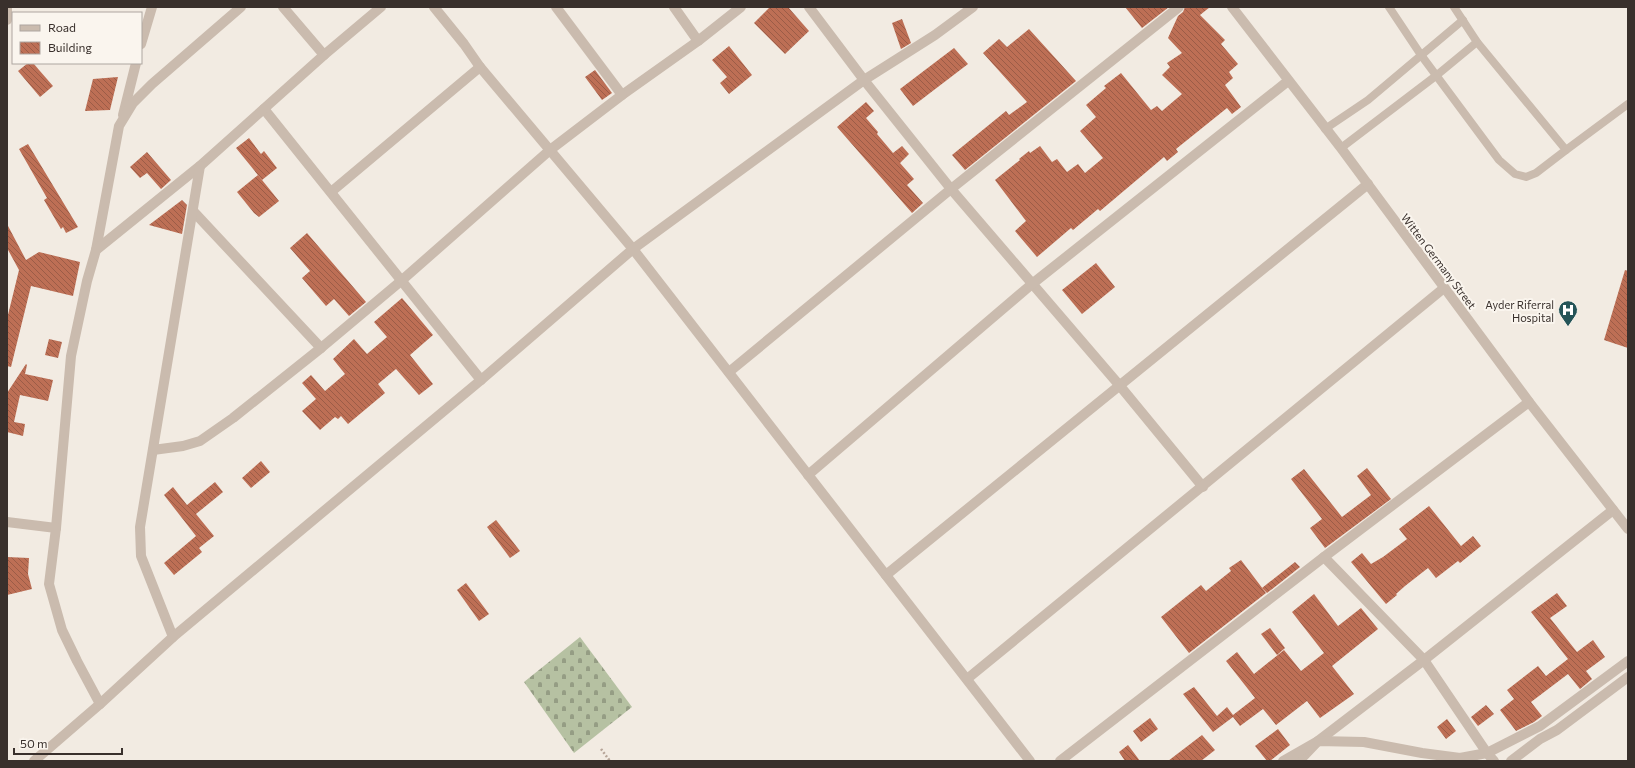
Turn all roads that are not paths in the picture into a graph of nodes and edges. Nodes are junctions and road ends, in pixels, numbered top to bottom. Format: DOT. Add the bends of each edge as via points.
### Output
graph roads {
  1 [pos="7,7"];
  2 [pos="152,7"];
  3 [pos="241,7"];
  4 [pos="283,7"];
  5 [pos="381,7"];
  6 [pos="434,7"];
  7 [pos="556,7"];
  8 [pos="674,7"];
  9 [pos="741,7"];
  10 [pos="809,7"];
  11 [pos="973,7"];
  12 [pos="1179,7"];
  13 [pos="1232,7"];
  14 [pos="1388,7"];
  15 [pos="1454,7"];
  16 [pos="7,20"];
  17 [pos="1463,20"];
  18 [pos="142,41"];
  19 [pos="698,41"];
  20 [pos="1477,42"];
  21 [pos="324,55"];
  22 [pos="1421,55"];
  23 [pos="136,64"];
  24 [pos="480,67"];
  25 [pos="1437,76"];
  26 [pos="864,80"];
  27 [pos="1288,81"];
  28 [pos="622,95"];
  29 [pos="1628,104"];
  30 [pos="264,109"];
  31 [pos="120,126"];
  32 [pos="1325,129"];
  33 [pos="1341,148"];
  34 [pos="550,150"];
  35 [pos="1566,150"];
  36 [pos="200,166"];
  37 [pos="1368,184"];
  38 [pos="951,189"];
  39 [pos="330,192"];
  40 [pos="193,212"];
  41 [pos="633,249"];
  42 [pos="96,250"];
  43 [pos="402,281"];
  44 [pos="1032,284"];
  45 [pos="1444,288"];
  46 [pos="321,348"];
  47 [pos="729,372"];
  48 [pos="481,380"];
  49 [pos="1120,386"];
  50 [pos="1529,402"];
  51 [pos="153,450"];
  52 [pos="808,475"];
  53 [pos="1203,486"];
  54 [pos="1613,510"];
  55 [pos="7,522"];
  56 [pos="56,528"];
  57 [pos="1628,529"];
  58 [pos="1324,557"];
  59 [pos="886,576"];
  60 [pos="173,637"];
  61 [pos="1424,660"];
  62 [pos="1628,661"];
  63 [pos="1628,677"];
  64 [pos="967,679"];
  65 [pos="100,704"];
  66 [pos="1318,741"];
  67 [pos="1487,753"];
  68 [pos="34,761"];
  69 [pos="1030,761"];
  70 [pos="1060,761"];
  71 [pos="1283,761"];
  72 [pos="1299,761"];
  73 [pos="1494,761"];
  74 [pos="1511,761"];
  1 -- 16 [label="street"];
  2 -- 18 [label="street"];
  3 -- 31 [label="street" via="152,84 133,104"];
  4 -- 21 [label="street"];
  5 -- 21 [label="street"];
  6 -- 24 [label="street"];
  7 -- 28 [label="street"];
  8 -- 19 [label="street"];
  9 -- 19 [label="street"];
  10 -- 26 [label="street"];
  11 -- 26 [label="street" via="935,35"];
  12 -- 38 [label="street"];
  13 -- 27 [label="street, Witten Germany Street"];
  14 -- 22 [label="lane"];
  15 -- 17 [label="lane"];
  17 -- 20 [label="lane"];
  17 -- 22 [label="lane"];
  19 -- 28 [label="street"];
  20 -- 25 [label="lane"];
  20 -- 35 [label="lane"];
  21 -- 30 [label="street"];
  22 -- 25 [label="lane"];
  22 -- 32 [label="lane" via="1368,100"];
  23 -- 31 [label="street"];
  24 -- 34 [label="street"];
  24 -- 39 [label="street"];
  25 -- 33 [label="lane"];
  25 -- 35 [label="lane" via="1499,160 1515,174 1526,177 1536,173"];
  26 -- 38 [label="street"];
  26 -- 41 [label="street"];
  27 -- 32 [label="street, Witten Germany Street"];
  27 -- 44 [label="street"];
  28 -- 34 [label="street"];
  29 -- 35 [label="lane"];
  30 -- 36 [label="street"];
  30 -- 39 [label="street"];
  31 -- 42 [label="street"];
  32 -- 33 [label="street, Witten Germany Street"];
  33 -- 37 [label="street, Witten Germany Street"];
  34 -- 41 [label="street"];
  34 -- 43 [label="street"];
  36 -- 40 [label="street"];
  36 -- 42 [label="street"];
  37 -- 45 [label="street, Witten Germany Street"];
  37 -- 49 [label="street"];
  38 -- 44 [label="street"];
  38 -- 47 [label="street"];
  39 -- 43 [label="street"];
  40 -- 46 [label="street"];
  40 -- 51 [label="street"];
  41 -- 47 [label="street"];
  41 -- 48 [label="street"];
  42 -- 56 [label="street" via="71,356"];
  43 -- 46 [label="street"];
  43 -- 48 [label="street"];
  44 -- 49 [label="street"];
  44 -- 52 [label="street"];
  45 -- 50 [label="street, Witten Germany Street"];
  45 -- 53 [label="street"];
  46 -- 51 [label="street" via="200,441"];
  47 -- 52 [label="street"];
  48 -- 60 [label="street"];
  49 -- 53 [label="street"];
  49 -- 59 [label="street"];
  50 -- 54 [label="street, Witten Germany Street"];
  50 -- 58 [label="street"];
  51 -- 60 [label="street" via="140,527 141,556"];
  52 -- 59 [label="street"];
  53 -- 64 [label="street"];
  54 -- 57 [label="street, Witten Germany Street"];
  54 -- 61 [label="street"];
  55 -- 56 [label="street"];
  56 -- 65 [label="street" via="49,584 62,630"];
  58 -- 61 [label="street"];
  58 -- 70 [label="street"];
  59 -- 64 [label="street"];
  60 -- 65 [label="street"];
  61 -- 66 [label="street"];
  61 -- 67 [label="street"];
  62 -- 67 [label="street" via="1540,726"];
  63 -- 74 [label="street"];
  64 -- 69 [label="street"];
  65 -- 68 [label="street"];
  66 -- 67 [label="street" via="1364,742 1460,758"];
  66 -- 71 [label="street"];
  66 -- 72 [label="street"];
  67 -- 73 [label="street"];
}
